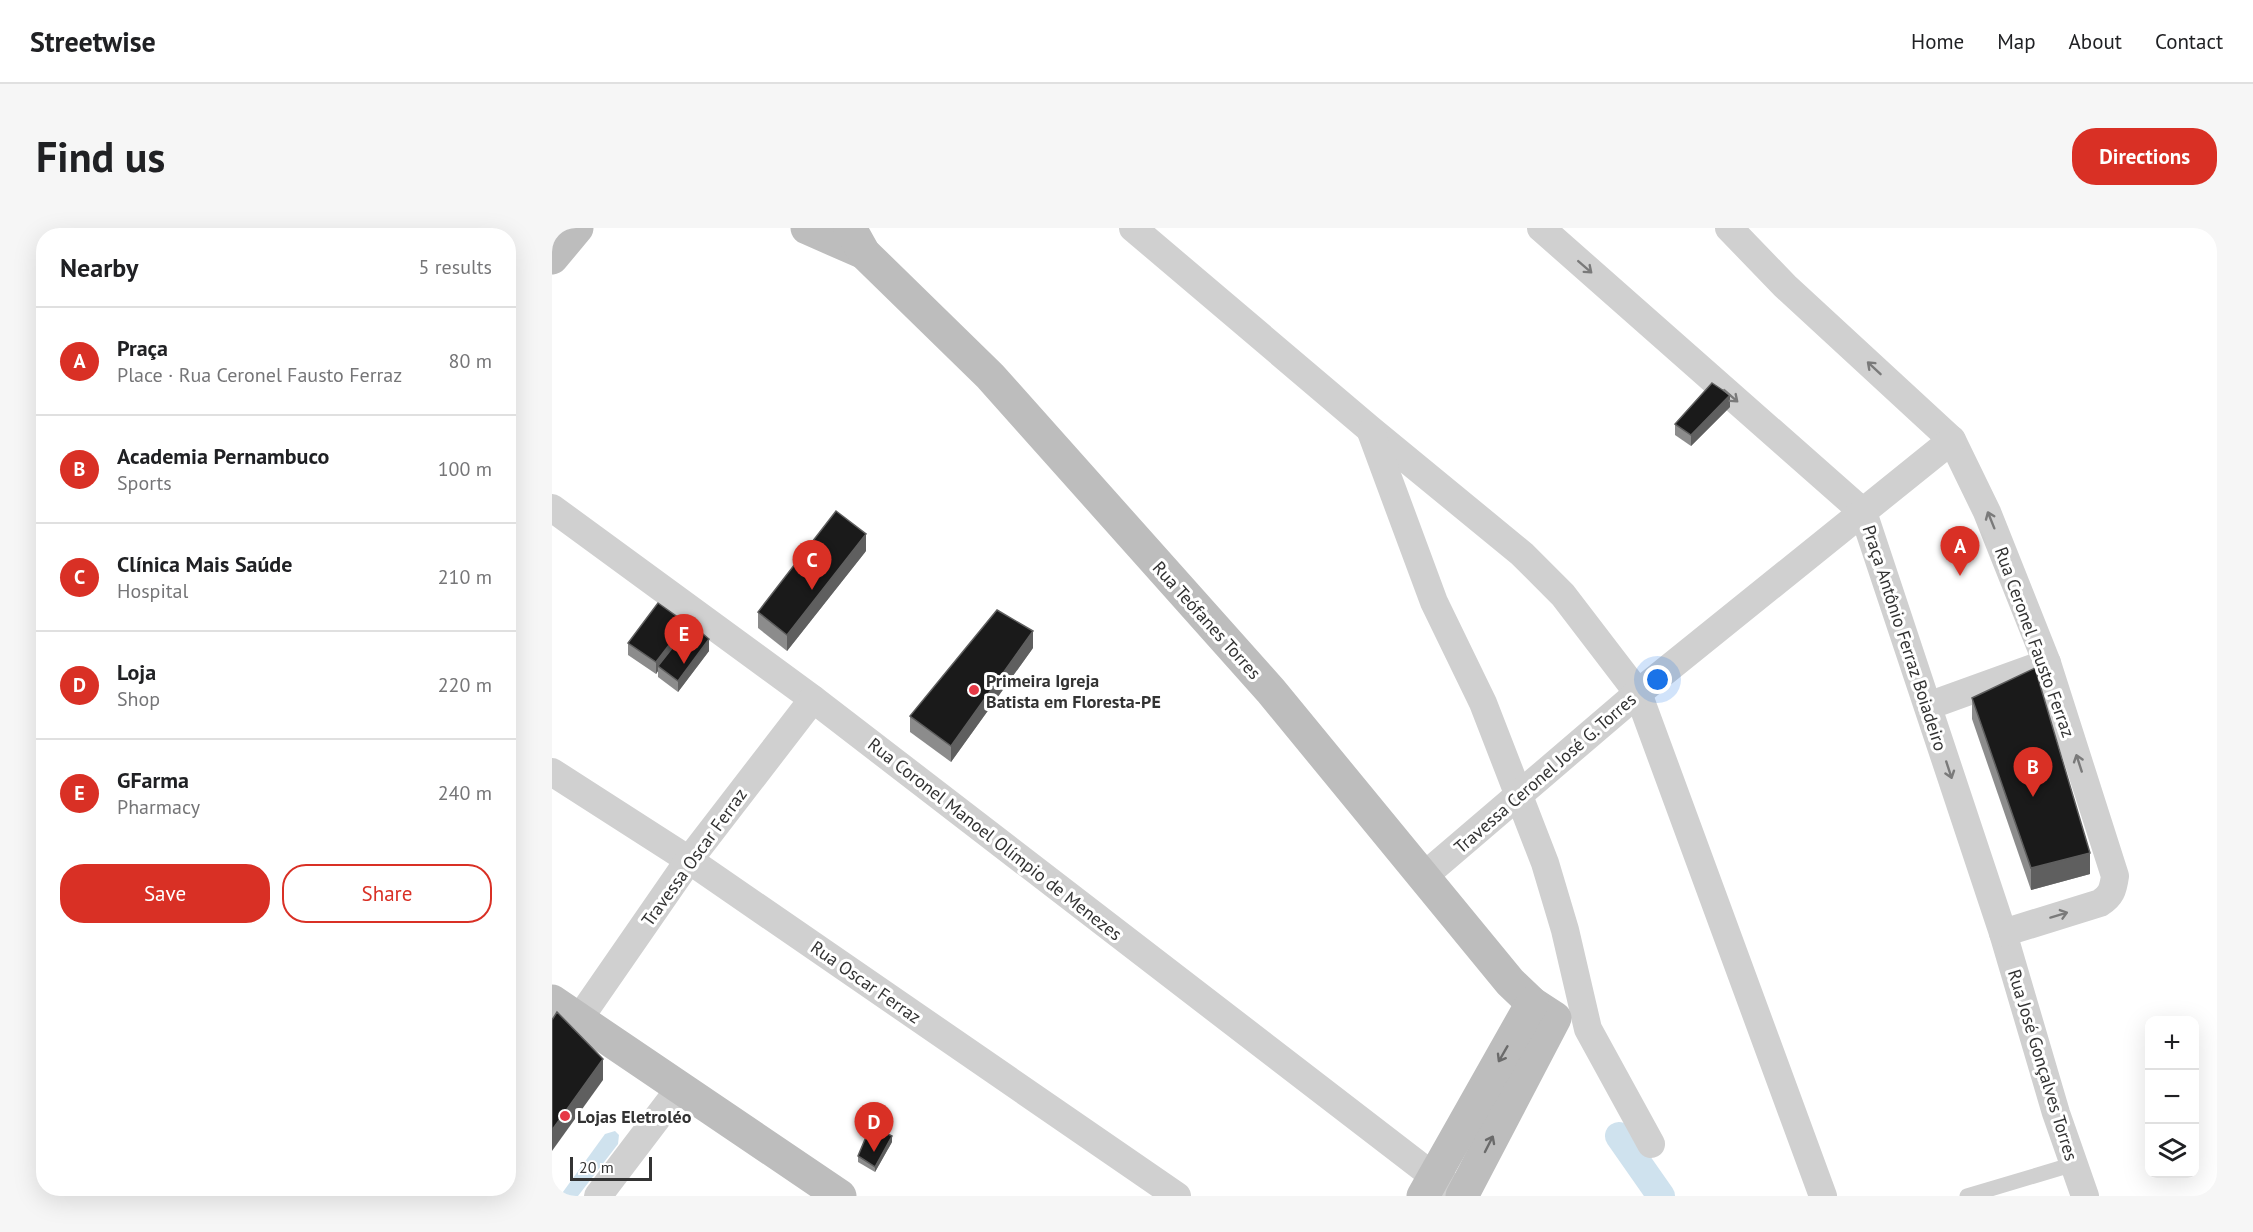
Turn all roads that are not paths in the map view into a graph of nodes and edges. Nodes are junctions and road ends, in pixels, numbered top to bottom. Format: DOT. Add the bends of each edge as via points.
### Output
graph roads {
  1 [pos="577,228"];
  2 [pos="807,228"];
  3 [pos="1133,228"];
  4 [pos="1542,228"];
  5 [pos="1729,228"];
  6 [pos="857,240"];
  7 [pos="552,258"];
  8 [pos="1371,430"];
  9 [pos="1952,440"];
  10 [pos="552,508"];
  11 [pos="1863,512"];
  12 [pos="2047,663"];
  13 [pos="1638,693"];
  14 [pos="813,699"];
  15 [pos="1928,706"];
  16 [pos="552,772"];
  17 [pos="1520,796"];
  18 [pos="689,860"];
  19 [pos="1424,876"];
  20 [pos="2003,933"];
  21 [pos="552,1001"];
  22 [pos="1544,1011"];
  23 [pos="579,1019"];
  24 [pos="1588,1029"];
  25 [pos="680,1088"];
  26 [pos="1651,1144"];
  27 [pos="2074,1164"];
  28 [pos="1428,1186"];
  29 [pos="825,1192"];
  30 [pos="1462,1195"];
  31 [pos="598,1196"];
  32 [pos="1177,1196"];
  33 [pos="1823,1196"];
  34 [pos="1967,1196"];
  35 [pos="2085,1196"];
  1 -- 7 [label="street"];
  2 -- 6 [label="street"];
  3 -- 8 [label="street"];
  4 -- 11 [label="street, Praça Antônio Ferraz Boiadeiro, one-way"];
  9 -- 5 [label="street, Rua Ceronel Fausto Ferraz, one-way" via="1785,286"];
  6 -- 19 [label="street, Rua Teófanes Torres" via="990,376 1271,691"];
  8 -- 13 [label="street" via="1522,554 1563,595"];
  8 -- 17 [label="street" via="1434,602 1483,703"];
  9 -- 11 [label="street, Travessa Ceronel José G. Torres"];
  12 -- 9 [label="street, Rua Ceronel Fausto Ferraz, one-way" via="1987,512"];
  10 -- 14 [label="street, Rua Coronel Manoel Olímpio de Menezes"];
  11 -- 13 [label="street, Travessa Ceronel José G. Torres"];
  11 -- 15 [label="street, Praça Antônio Ferraz Boiadeiro"];
  12 -- 15 [label="street"];
  20 -- 12 [label="street, Rua Ceronel Fausto Ferraz, one-way" via="2100,903 2113,889 2115,876"];
  13 -- 17 [label="street, Travessa Ceronel José G. Torres"];
  13 -- 33 [label="street"];
  14 -- 18 [label="street, Travessa Oscar Ferraz"];
  14 -- 28 [label="street, Rua Coronel Manoel Olímpio de Menezes"];
  15 -- 20 [label="street, Praça Antônio Ferraz Boiadeiro, one-way"];
  16 -- 18 [label="street, Rua Oscar Ferraz"];
  17 -- 19 [label="street, Travessa Ceronel José G. Torres"];
  17 -- 24 [label="street" via="1559,908"];
  18 -- 23 [label="street, Travessa Oscar Ferraz"];
  18 -- 32 [label="street, Rua Oscar Ferraz"];
  19 -- 22 [label="street, Rua Teófanes Torres" via="1492,962"];
  20 -- 27 [label="street, Rua José Gonçalves Torres"];
  21 -- 23 [label="street"];
  22 -- 24 [label="street"];
  22 -- 28 [label="street, one-way"];
  30 -- 22 [label="street, one-way"];
  23 -- 25 [label="street"];
  24 -- 26 [label="street"];
  25 -- 29 [label="street"];
  25 -- 31 [label="street"];
  27 -- 34 [label="lane"];
  27 -- 35 [label="street, Rua José Gonçalves Torres"];
  28 -- 30 [label="street, Rua Coronel Manoel Olímpio de Menezes"];
}
